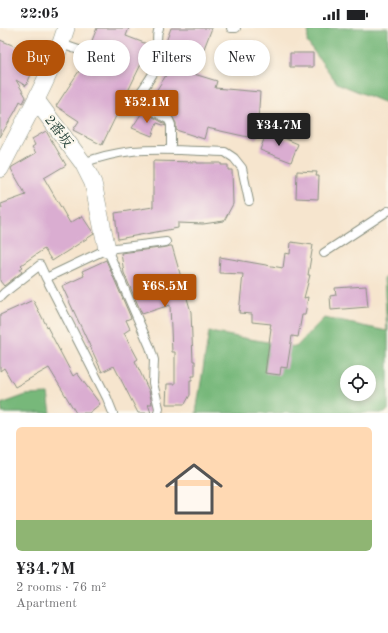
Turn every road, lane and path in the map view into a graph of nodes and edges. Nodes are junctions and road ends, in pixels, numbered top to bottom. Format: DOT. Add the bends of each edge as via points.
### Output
graph roads {
  1 [pos="159,28"];
  2 [pos="231,28"];
  3 [pos="236,28"];
  4 [pos="63,36"];
  5 [pos="73,41"];
  6 [pos="36,100"];
  7 [pos="171,150"];
  8 [pos="83,162"];
  9 [pos="0,168"];
  10 [pos="249,201"];
  11 [pos="388,211"];
  12 [pos="166,242"];
  13 [pos="107,249"];
  14 [pos="324,253"];
  15 [pos="46,278"];
  16 [pos="0,297"];
  17 [pos="113,413"];
  18 [pos="158,413"];
  1 -- 7 [label="lane" via="158,63 135,100 169,120"];
  2 -- 3 [label="lane"];
  4 -- 5 [label="lane"];
  4 -- 6 [label="street"];
  6 -- 8 [label="street, 2番坂"];
  6 -- 9 [label="street"];
  7 -- 8 [label="lane" via="131,151"];
  7 -- 10 [label="lane" via="225,152 242,168"];
  8 -- 13 [label="street, 2番坂" via="93,184"];
  11 -- 14 [label="lane"];
  12 -- 13 [label="lane"];
  13 -- 15 [label="lane"];
  13 -- 18 [label="lane" via="150,347 154,360 153,383"];
  15 -- 16 [label="lane" via="40,264"];
  15 -- 17 [label="lane"];
}
